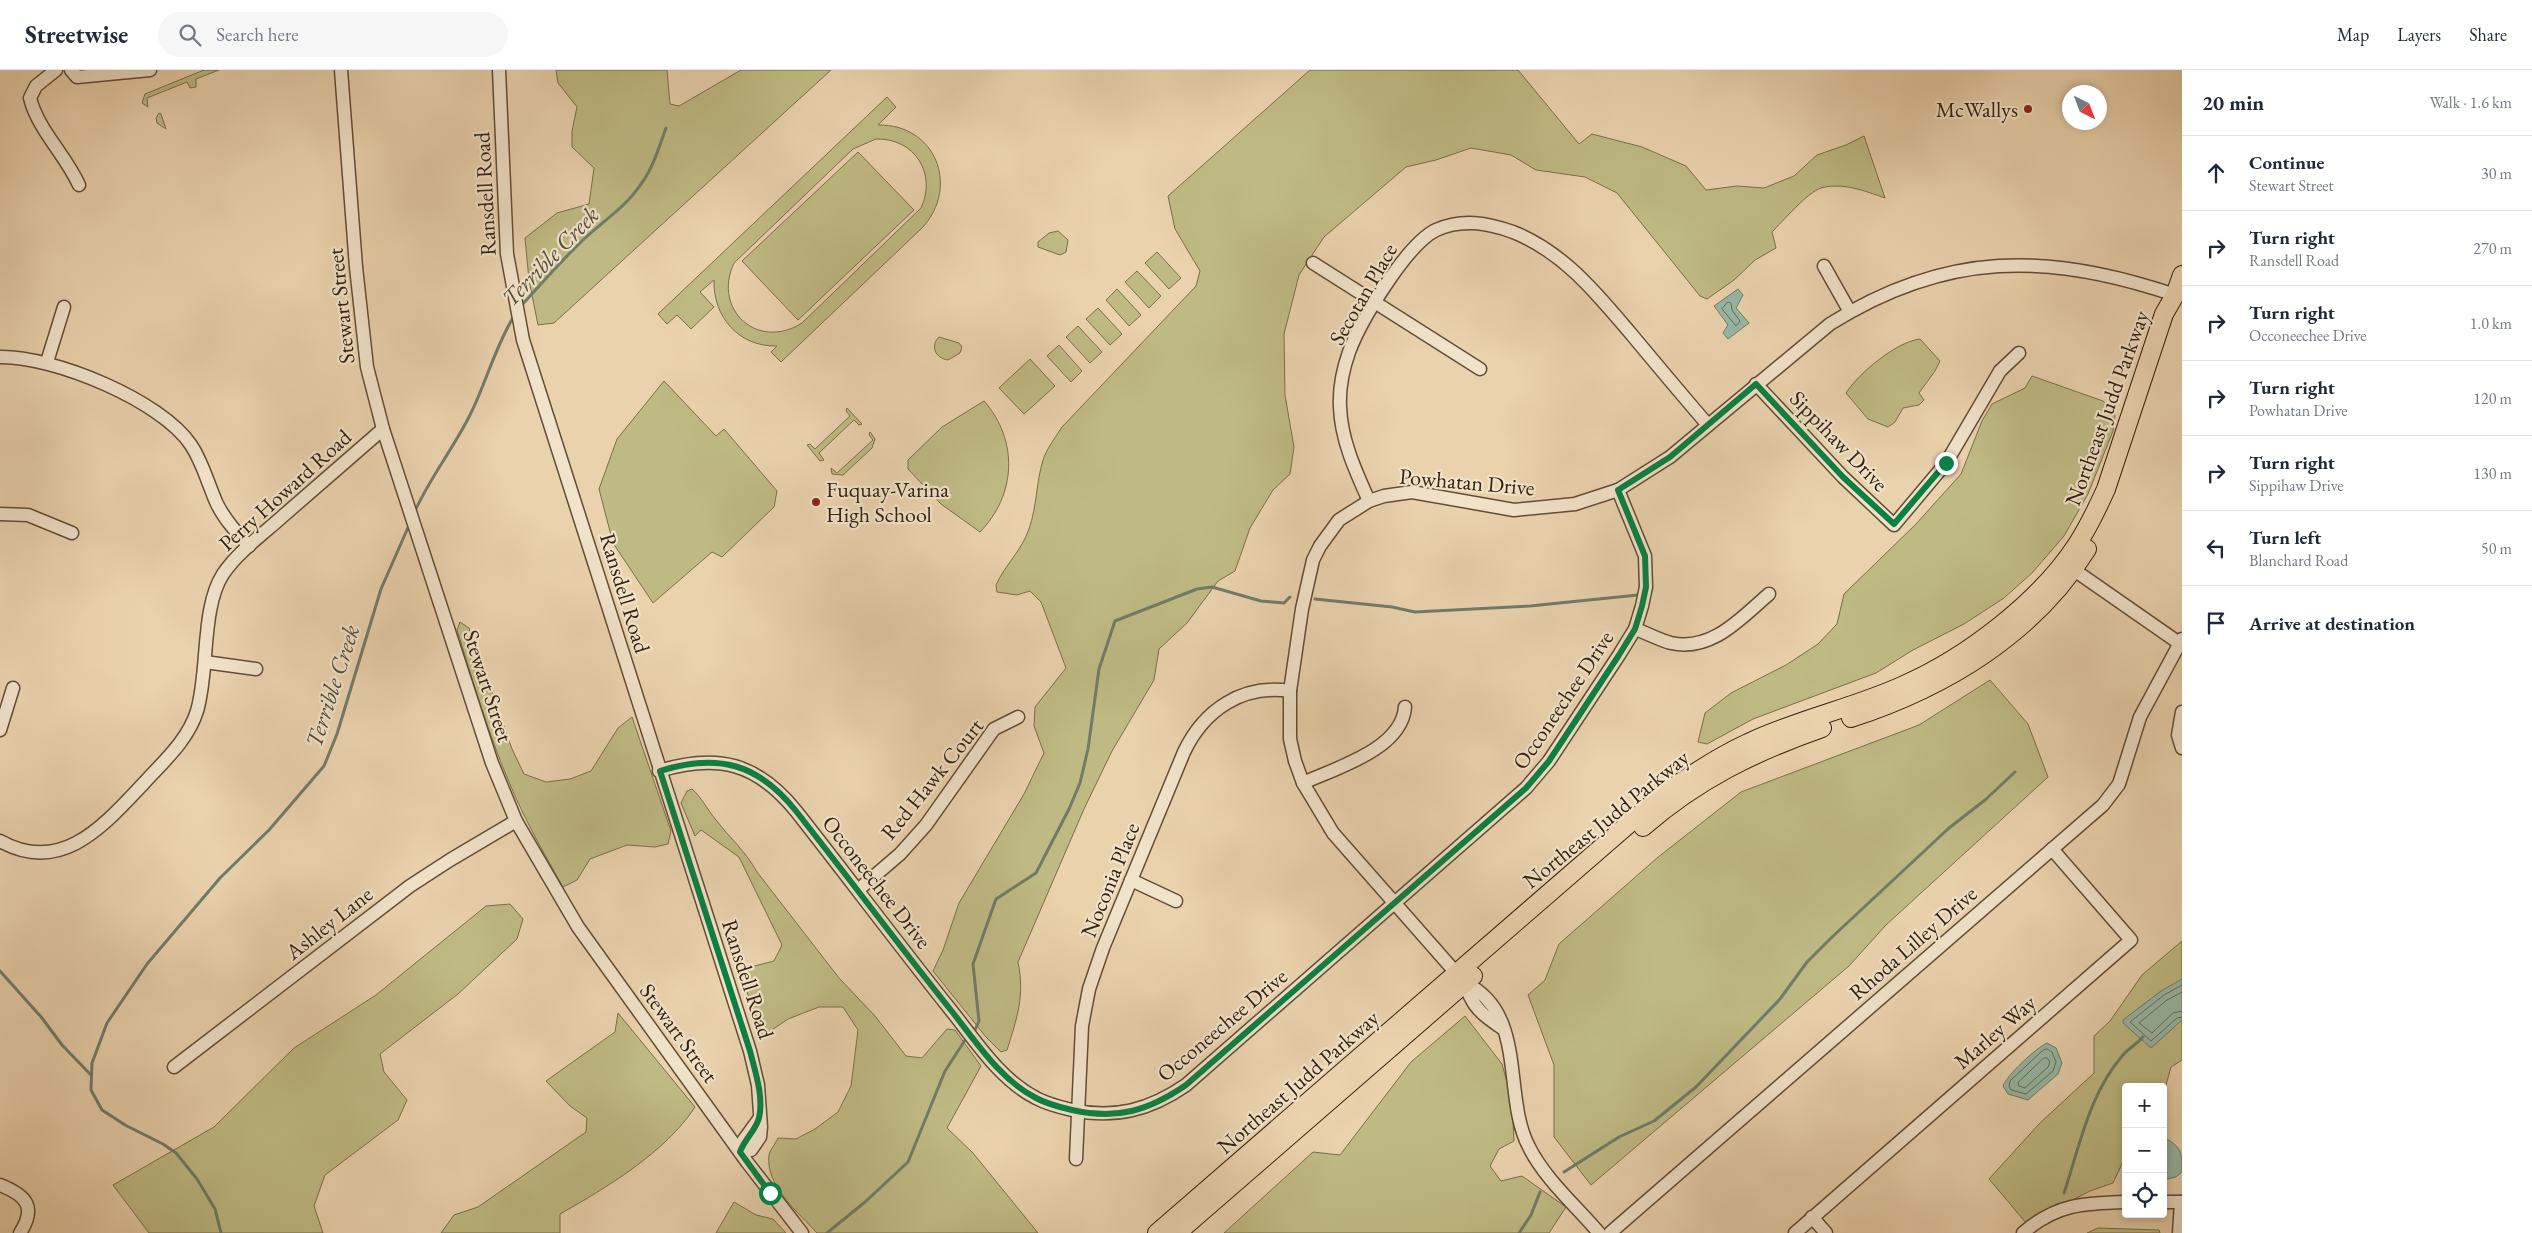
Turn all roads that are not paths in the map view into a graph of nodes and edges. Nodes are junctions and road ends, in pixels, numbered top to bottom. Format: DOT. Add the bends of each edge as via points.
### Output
graph roads {
  1 [pos="56,70"];
  2 [pos="71,70"];
  3 [pos="150,70"];
  4 [pos="342,70"];
  5 [pos="499,70"];
  6 [pos="79,185"];
  7 [pos="1313,262"];
  8 [pos="1824,266"];
  9 [pos="2182,275"];
  10 [pos="2175,294"];
  11 [pos="1376,303"];
  12 [pos="64,307"];
  13 [pos="1850,312"];
  14 [pos="2019,353"];
  15 [pos="0,357"];
  16 [pos="47,362"];
  17 [pos="1480,370"];
  18 [pos="1756,384"];
  19 [pos="1708,425"];
  20 [pos="383,429"];
  21 [pos="1618,490"];
  22 [pos="1369,501"];
  23 [pos="0,514"];
  24 [pos="72,533"];
  25 [pos="249,546"];
  26 [pos="2069,566"];
  27 [pos="1769,594"];
  28 [pos="1635,629"];
  29 [pos="2181,643"];
  30 [pos="205,662"];
  31 [pos="256,669"];
  32 [pos="13,688"];
  33 [pos="1290,690"];
  34 [pos="1405,707"];
  35 [pos="2182,712"];
  36 [pos="1018,718"];
  37 [pos="0,730"];
  38 [pos="2182,748"];
  39 [pos="660,771"];
  40 [pos="1303,783"];
  41 [pos="516,822"];
  42 [pos="0,841"];
  43 [pos="2052,849"];
  44 [pos="1131,880"];
  45 [pos="858,890"];
  46 [pos="1176,901"];
  47 [pos="1396,903"];
  48 [pos="1461,978"];
  49 [pos="174,1067"];
  50 [pos="1078,1111"];
  51 [pos="740,1152"];
  52 [pos="1076,1159"];
  53 [pos="0,1185"];
  54 [pos="2122,1202"];
  55 [pos="2167,1202"];
  56 [pos="2181,1202"];
  57 [pos="1812,1217"];
  58 [pos="20,1233"];
  59 [pos="802,1233"];
  60 [pos="1158,1233"];
  61 [pos="1177,1233"];
  62 [pos="1599,1233"];
  63 [pos="1610,1233"];
  64 [pos="1795,1233"];
  65 [pos="1826,1233"];
  66 [pos="2023,1233"];
  67 [pos="2179,1233"];
  1 -- 6 [label="street" via="36,86 30,98 34,116 69,164"];
  2 -- 3 [label="street" via="78,77"];
  4 -- 20 [label="street, Stewart Street" via="364,346"];
  5 -- 39 [label="street, Ransdell Road" via="507,254 523,340"];
  7 -- 11 [label="street"];
  8 -- 13 [label="street"];
  9 -- 10 [label="highway, Northeast Judd Parkway"];
  10 -- 13 [label="street, Powhatan Drive" via="2078,268 2023,264 1919,280"];
  10 -- 26 [label="highway, Northeast Judd Parkway" via="2174,314 2113,501 2100,527"];
  11 -- 17 [label="street"];
  11 -- 19 [label="street, Secotan Place" via="1411,250 1436,230 1460,222 1472,222 1515,233 1554,255 1584,280"];
  11 -- 22 [label="street, Secotan Place" via="1350,349 1340,397 1341,422 1348,448"];
  12 -- 16 [label="street"];
  13 -- 18 [label="street, Powhatan Drive" via="1812,337"];
  14 -- 18 [label="street, Sippihaw Drive" via="2000,371 1946,463 1894,524 1830,464"];
  15 -- 16 [label="street"];
  16 -- 25 [label="street" via="148,406 171,422 192,447 225,517"];
  18 -- 19 [label="street, Powhatan Drive"];
  19 -- 21 [label="street, Powhatan Drive" via="1670,457"];
  20 -- 25 [label="street, Perry Howard Road"];
  20 -- 41 [label="street, Stewart Street" via="477,721"];
  21 -- 22 [label="street, Powhatan Drive" via="1575,504 1514,510 1412,492"];
  21 -- 28 [label="street, Occoneechee Drive" via="1645,556 1646,587"];
  22 -- 33 [label="street, Powhatan Drive" via="1339,520 1313,560"];
  23 -- 24 [label="street" via="28,515"];
  25 -- 30 [label="street, Perry Howard Road" via="219,581 212,606"];
  26 -- 29 [label="street"];
  26 -- 48 [label="highway, Northeast Judd Parkway" via="2048,603 1988,651 1938,683 1880,708 1770,747 1695,787"];
  27 -- 28 [label="street" via="1723,632 1701,642 1670,643"];
  28 -- 47 [label="street, Occoneechee Drive" via="1538,776"];
  29 -- 43 [label="street, Rhoda Lilley Drive" via="2140,717 2119,784 2112,795"];
  30 -- 31 [label="street"];
  30 -- 42 [label="street, Perry Howard Road" via="197,711 185,737 100,828 80,842 58,850 27,850"];
  32 -- 37 [label="street"];
  33 -- 40 [label="street, Powhatan Drive" via="1290,739"];
  33 -- 44 [label="street, Noconia Place" via="1258,690 1237,696 1220,706 1199,726 1184,752"];
  34 -- 40 [label="street" via="1401,726 1388,739 1354,760"];
  35 -- 38 [label="street" via="2178,735"];
  36 -- 45 [label="street, Red Hawk Court" via="994,729 926,826 900,854"];
  39 -- 45 [label="street, Occoneechee Drive" via="709,761 731,764 760,777 789,802"];
  39 -- 51 [label="street, Ransdell Road" via="758,1085 759,1119 743,1141"];
  40 -- 47 [label="street, Powhatan Drive" via="1333,833"];
  41 -- 49 [label="street, Ashley Lane" via="410,886"];
  41 -- 51 [label="street, Stewart Street" via="593,949"];
  43 -- 57 [label="street, Marley Way" via="2131,940"];
  43 -- 63 [label="street, Rhoda Lilley Drive"];
  44 -- 46 [label="street"];
  44 -- 50 [label="street, Noconia Place" via="1095,968 1084,1007"];
  45 -- 50 [label="street, Occoneechee Drive" via="1002,1072 1038,1100"];
  47 -- 48 [label="street, Powhatan Drive"];
  47 -- 50 [label="street, Occoneechee Drive" via="1170,1096 1154,1105 1122,1113"];
  48 -- 60 [label="highway, Northeast Judd Parkway"];
  48 -- 61 [label="highway, Northeast Judd Parkway"];
  48 -- 62 [label="street, Powhatan Drive" via="1471,999 1487,1018 1502,1028 1510,1052 1524,1138 1542,1167"];
  50 -- 52 [label="street, Noconia Place"];
  51 -- 59 [label="street, Stewart Street"];
  53 -- 58 [label="street" via="23,1197 27,1203 28,1218"];
  54 -- 66 [label="street" via="2087,1203 2064,1208"];
  55 -- 56 [label="street"];
  56 -- 67 [label="street"];
  57 -- 64 [label="street, Marley Way"];
  57 -- 65 [label="street"];
}
